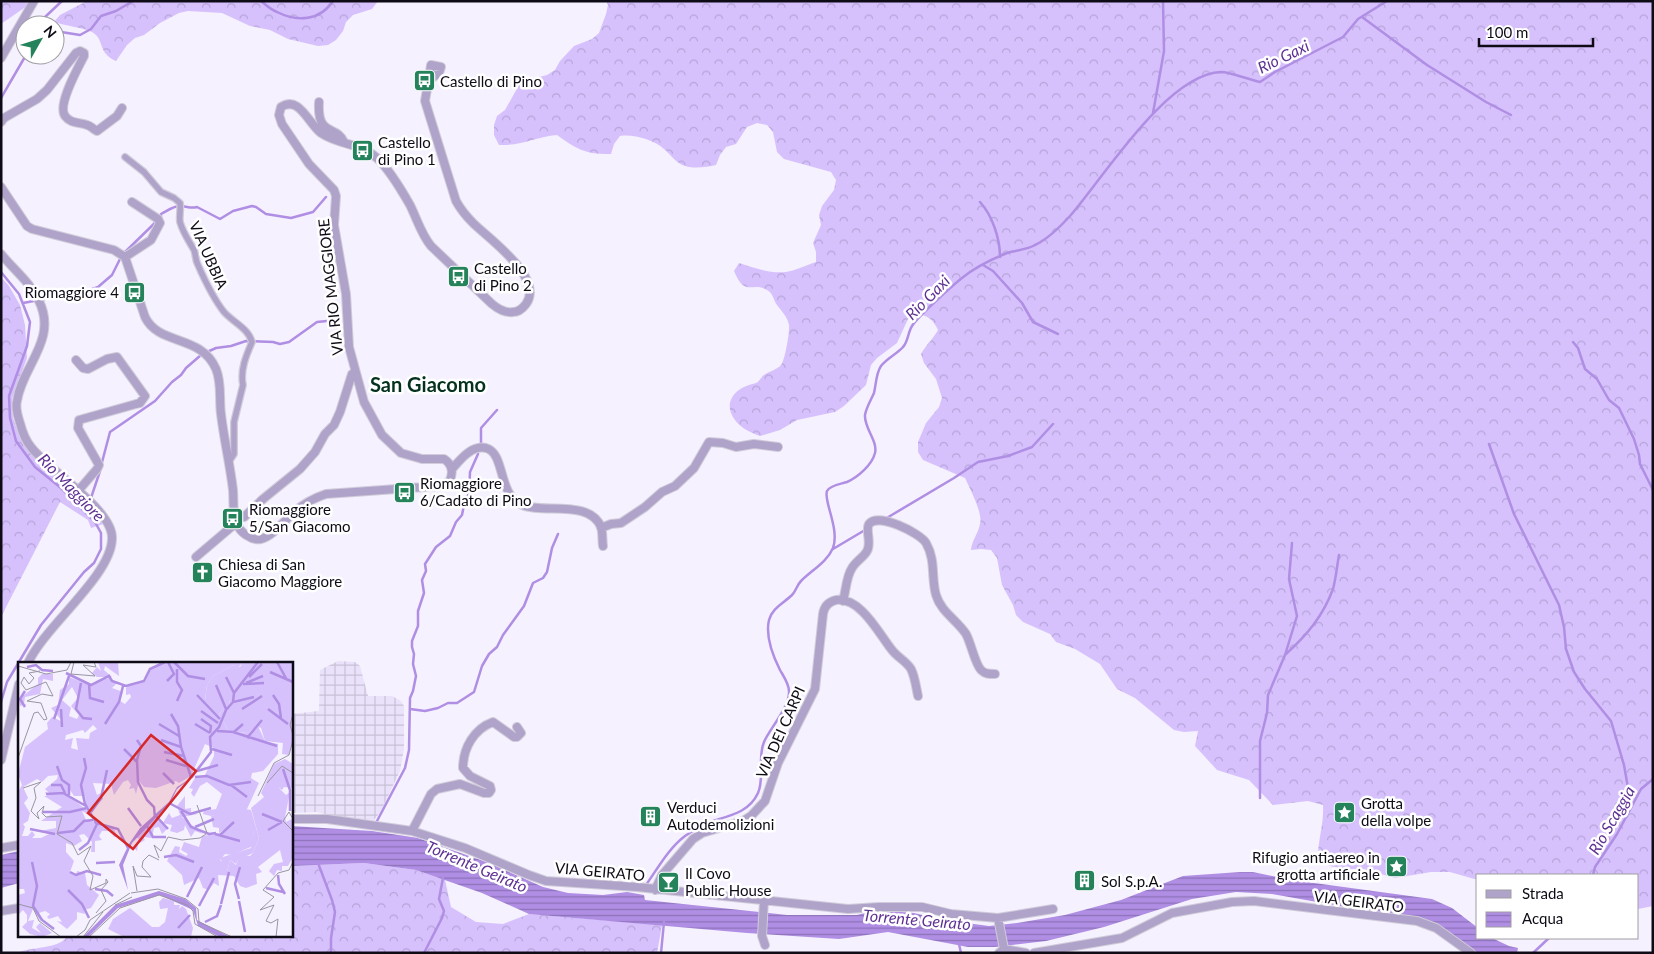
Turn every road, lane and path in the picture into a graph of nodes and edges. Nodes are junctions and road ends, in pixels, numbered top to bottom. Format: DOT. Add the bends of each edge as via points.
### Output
graph roads {
  1 [pos="34,1"];
  2 [pos="1,58"];
  3 [pos="428,82"];
  4 [pos="319,102"];
  5 [pos="122,108"];
  6 [pos="1,122"];
  7 [pos="344,142"];
  8 [pos="125,157"];
  9 [pos="1,187"];
  10 [pos="132,202"];
  11 [pos="1,254"];
  12 [pos="125,257"];
  13 [pos="76,360"];
  14 [pos="355,372"];
  15 [pos="778,447"];
  16 [pos="230,460"];
  17 [pos="452,469"];
  18 [pos="78,491"];
  19 [pos="244,517"];
  20 [pos="236,523"];
  21 [pos="601,528"];
  22 [pos="603,546"];
  23 [pos="196,557"];
  24 [pos="843,601"];
  25 [pos="29,662"];
  26 [pos="995,674"];
  27 [pos="18,688"];
  28 [pos="918,696"];
  29 [pos="517,727"];
  30 [pos="1,760"];
  31 [pos="292,819"];
  32 [pos="412,831"];
  33 [pos="18,845"];
  34 [pos="1,848"];
  35 [pos="653,889"];
  36 [pos="764,906"];
  37 [pos="18,908"];
  38 [pos="1053,909"];
  39 [pos="1,911"];
  40 [pos="999,921"];
  41 [pos="765,945"];
  42 [pos="1002,950"];
  43 [pos="1026,953"];
  44 [pos="1034,953"];
  45 [pos="1471,953"];
  1 -- 2 [label="street"];
  3 -- 7 [label="street, VIA RIO MAGGIORE" via="425,101 454,197 461,211 507,253 527,280 530,295 522,309 506,311 488,300 423,237 410,206 377,158"];
  4 -- 7 [label="street" via="321,123 327,124"];
  5 -- 6 [label="street" via="117,116 97,131 74,122 63,113 65,100 84,56 80,51 47,90"];
  7 -- 14 [label="street, VIA RIO MAGGIORE" via="322,133 296,104 288,103 279,110 282,124 336,196 334,225 346,294 348,347"];
  8 -- 16 [label="street, VIA UBBIA" via="161,192 180,203 180,221 208,288 225,313 249,333 252,342 245,357 243,385 234,422 234,454"];
  9 -- 12 [label="street" via="32,229 114,250"];
  10 -- 12 [label="street" via="160,223 151,240"];
  11 -- 18 [label="street" via="30,285 43,312 43,338 16,401 20,424 32,448"];
  12 -- 16 [label="street" via="150,326 207,349 218,374 221,415"];
  13 -- 18 [label="street" via="88,369 117,357 145,396 136,404 79,420 78,428 98,465"];
  14 -- 17 [label="street, VIA RIO MAGGIORE" via="364,402 382,435 401,453 422,459 441,458"];
  14 -- 19 [label="street" via="334,425 307,462"];
  15 -- 21 [label="street" via="754,444 736,447 709,442 694,468 674,486 621,522"];
  16 -- 20 [label="street"];
  17 -- 20 [label="street" via="451,479 439,486 317,497 261,539 248,536"];
  17 -- 21 [label="street" via="474,449 489,449 497,456 510,496 520,504 581,511 596,520"];
  18 -- 25 [label="street" via="104,516 113,537 112,545 104,566 50,630"];
  20 -- 23 [label="street"];
  21 -- 22 [label="street"];
  24 -- 26 [label="street" via="852,568 869,546 869,524 873,520 898,524 926,541 941,608 965,633 981,670"];
  24 -- 28 [label="street" via="860,610 910,667"];
  24 -- 35 [label="street, VIA DEI CARPI" via="832,601 824,609 815,690 778,763 765,801 751,816 693,839"];
  27 -- 30 [label="street"];
  29 -- 32 [label="street" via="520,733 514,737 493,722 481,728 470,741 463,768 470,776 488,784 491,788 489,793 460,784 437,789 431,794"];
  31 -- 32 [label="street, VIA GEIRATO" via="327,819"];
  32 -- 35 [label="street, VIA GEIRATO" via="465,848 546,881"];
  33 -- 34 [label="street"];
  35 -- 36 [label="street, VIA GEIRATO"];
  36 -- 40 [label="street, VIA GEIRATO" via="922,907"];
  36 -- 41 [label="street" via="762,936"];
  37 -- 39 [label="street"];
  38 -- 40 [label="street, VIA GEIRATO"];
  40 -- 42 [label="street"];
  42 -- 43 [label="street"];
  44 -- 45 [label="street, VIA GEIRATO" via="1122,938 1172,913 1254,901 1417,921 1436,928"];
}
